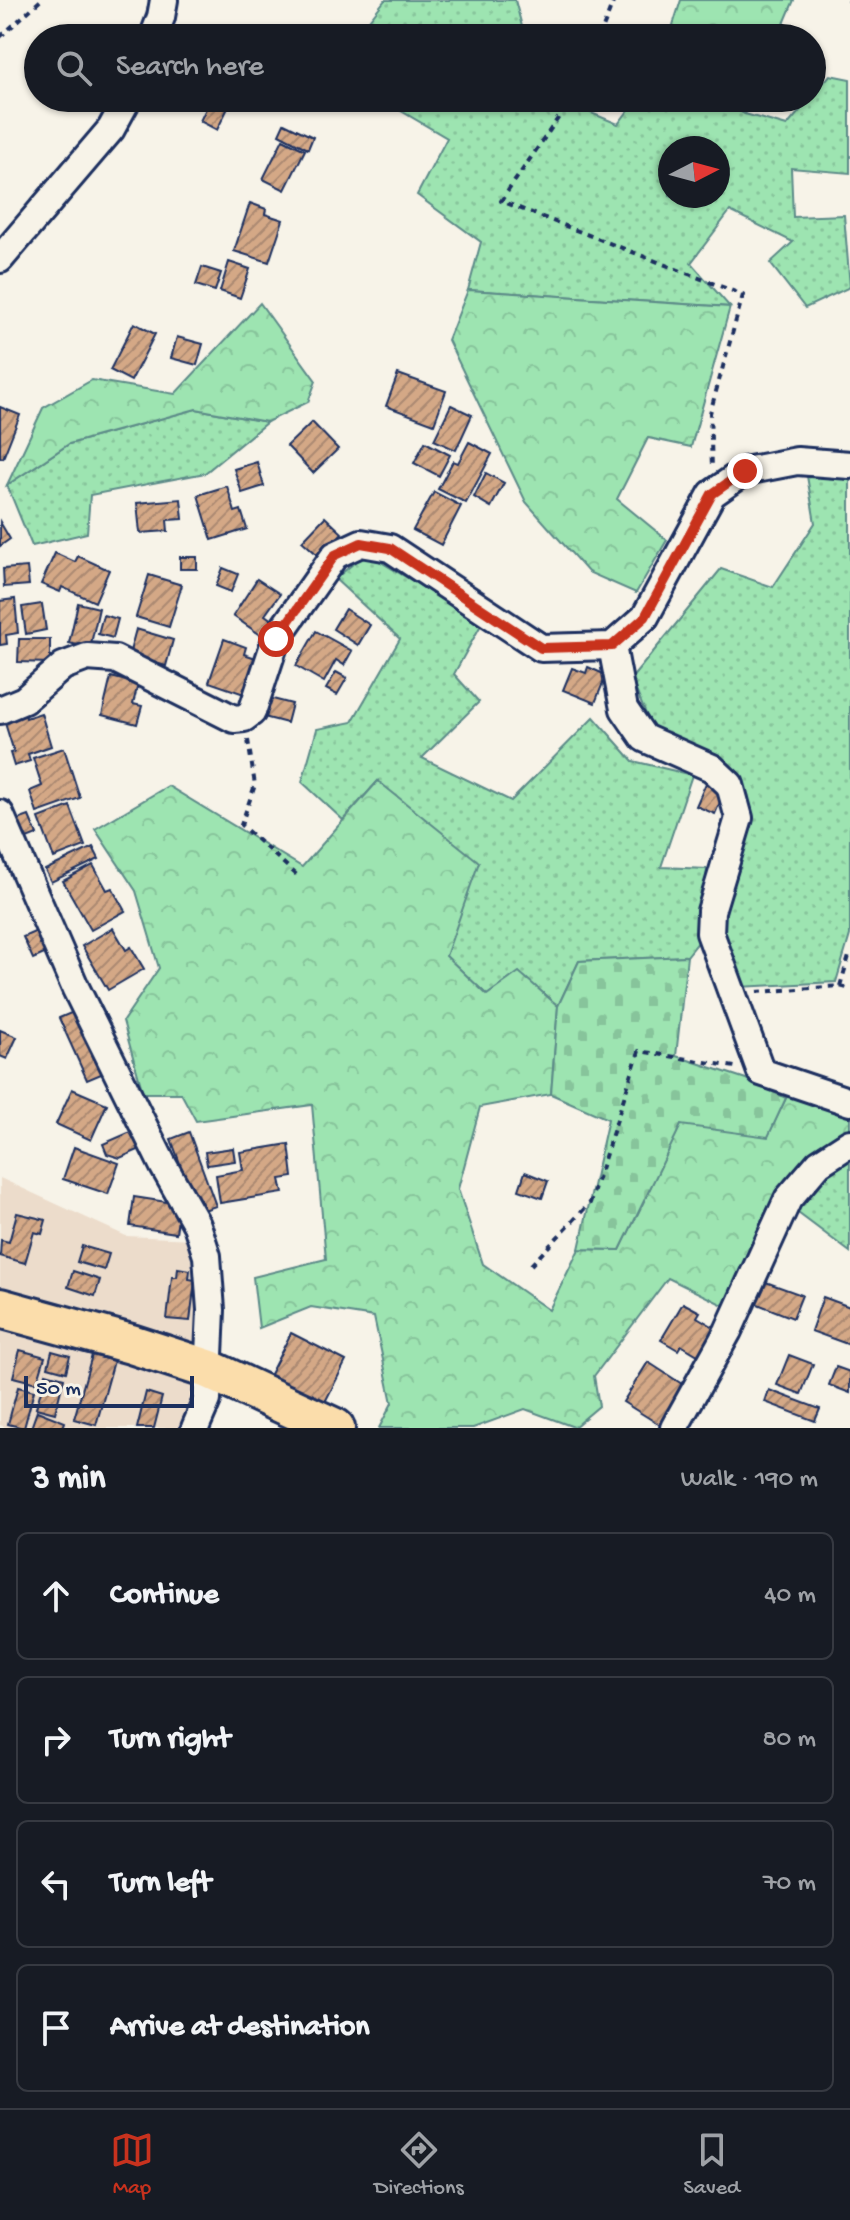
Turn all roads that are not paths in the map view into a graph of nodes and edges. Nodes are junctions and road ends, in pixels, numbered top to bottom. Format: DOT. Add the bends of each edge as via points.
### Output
graph roads {
  1 [pos="164,0"];
  2 [pos="158,24"];
  3 [pos="120,112"];
  4 [pos="0,259"];
  5 [pos="850,465"];
  6 [pos="612,646"];
  7 [pos="0,710"];
  8 [pos="0,814"];
  9 [pos="850,1102"];
  10 [pos="850,1143"];
  11 [pos="0,1308"];
  12 [pos="208,1369"];
  13 [pos="195,1428"];
  14 [pos="335,1428"];
  15 [pos="674,1428"];
  1 -- 2 [label="street"];
  3 -- 4 [label="street"];
  5 -- 6 [label="street" via="797,461 745,471 712,494 645,617"];
  6 -- 7 [label="street" via="541,648 390,548 361,543 335,555 276,639 252,712 244,718 234,719 115,659 87,657 63,666 24,700"];
  6 -- 9 [label="street" via="624,709 644,738 712,768 730,785 739,818 711,911 710,933 761,1072"];
  8 -- 12 [label="street" via="76,989 197,1225 207,1256"];
  10 -- 15 [label="street" via="819,1163 788,1199 728,1331"];
  11 -- 12 [label="highway"];
  12 -- 13 [label="street" via="207,1400"];
  12 -- 14 [label="highway"];
}
